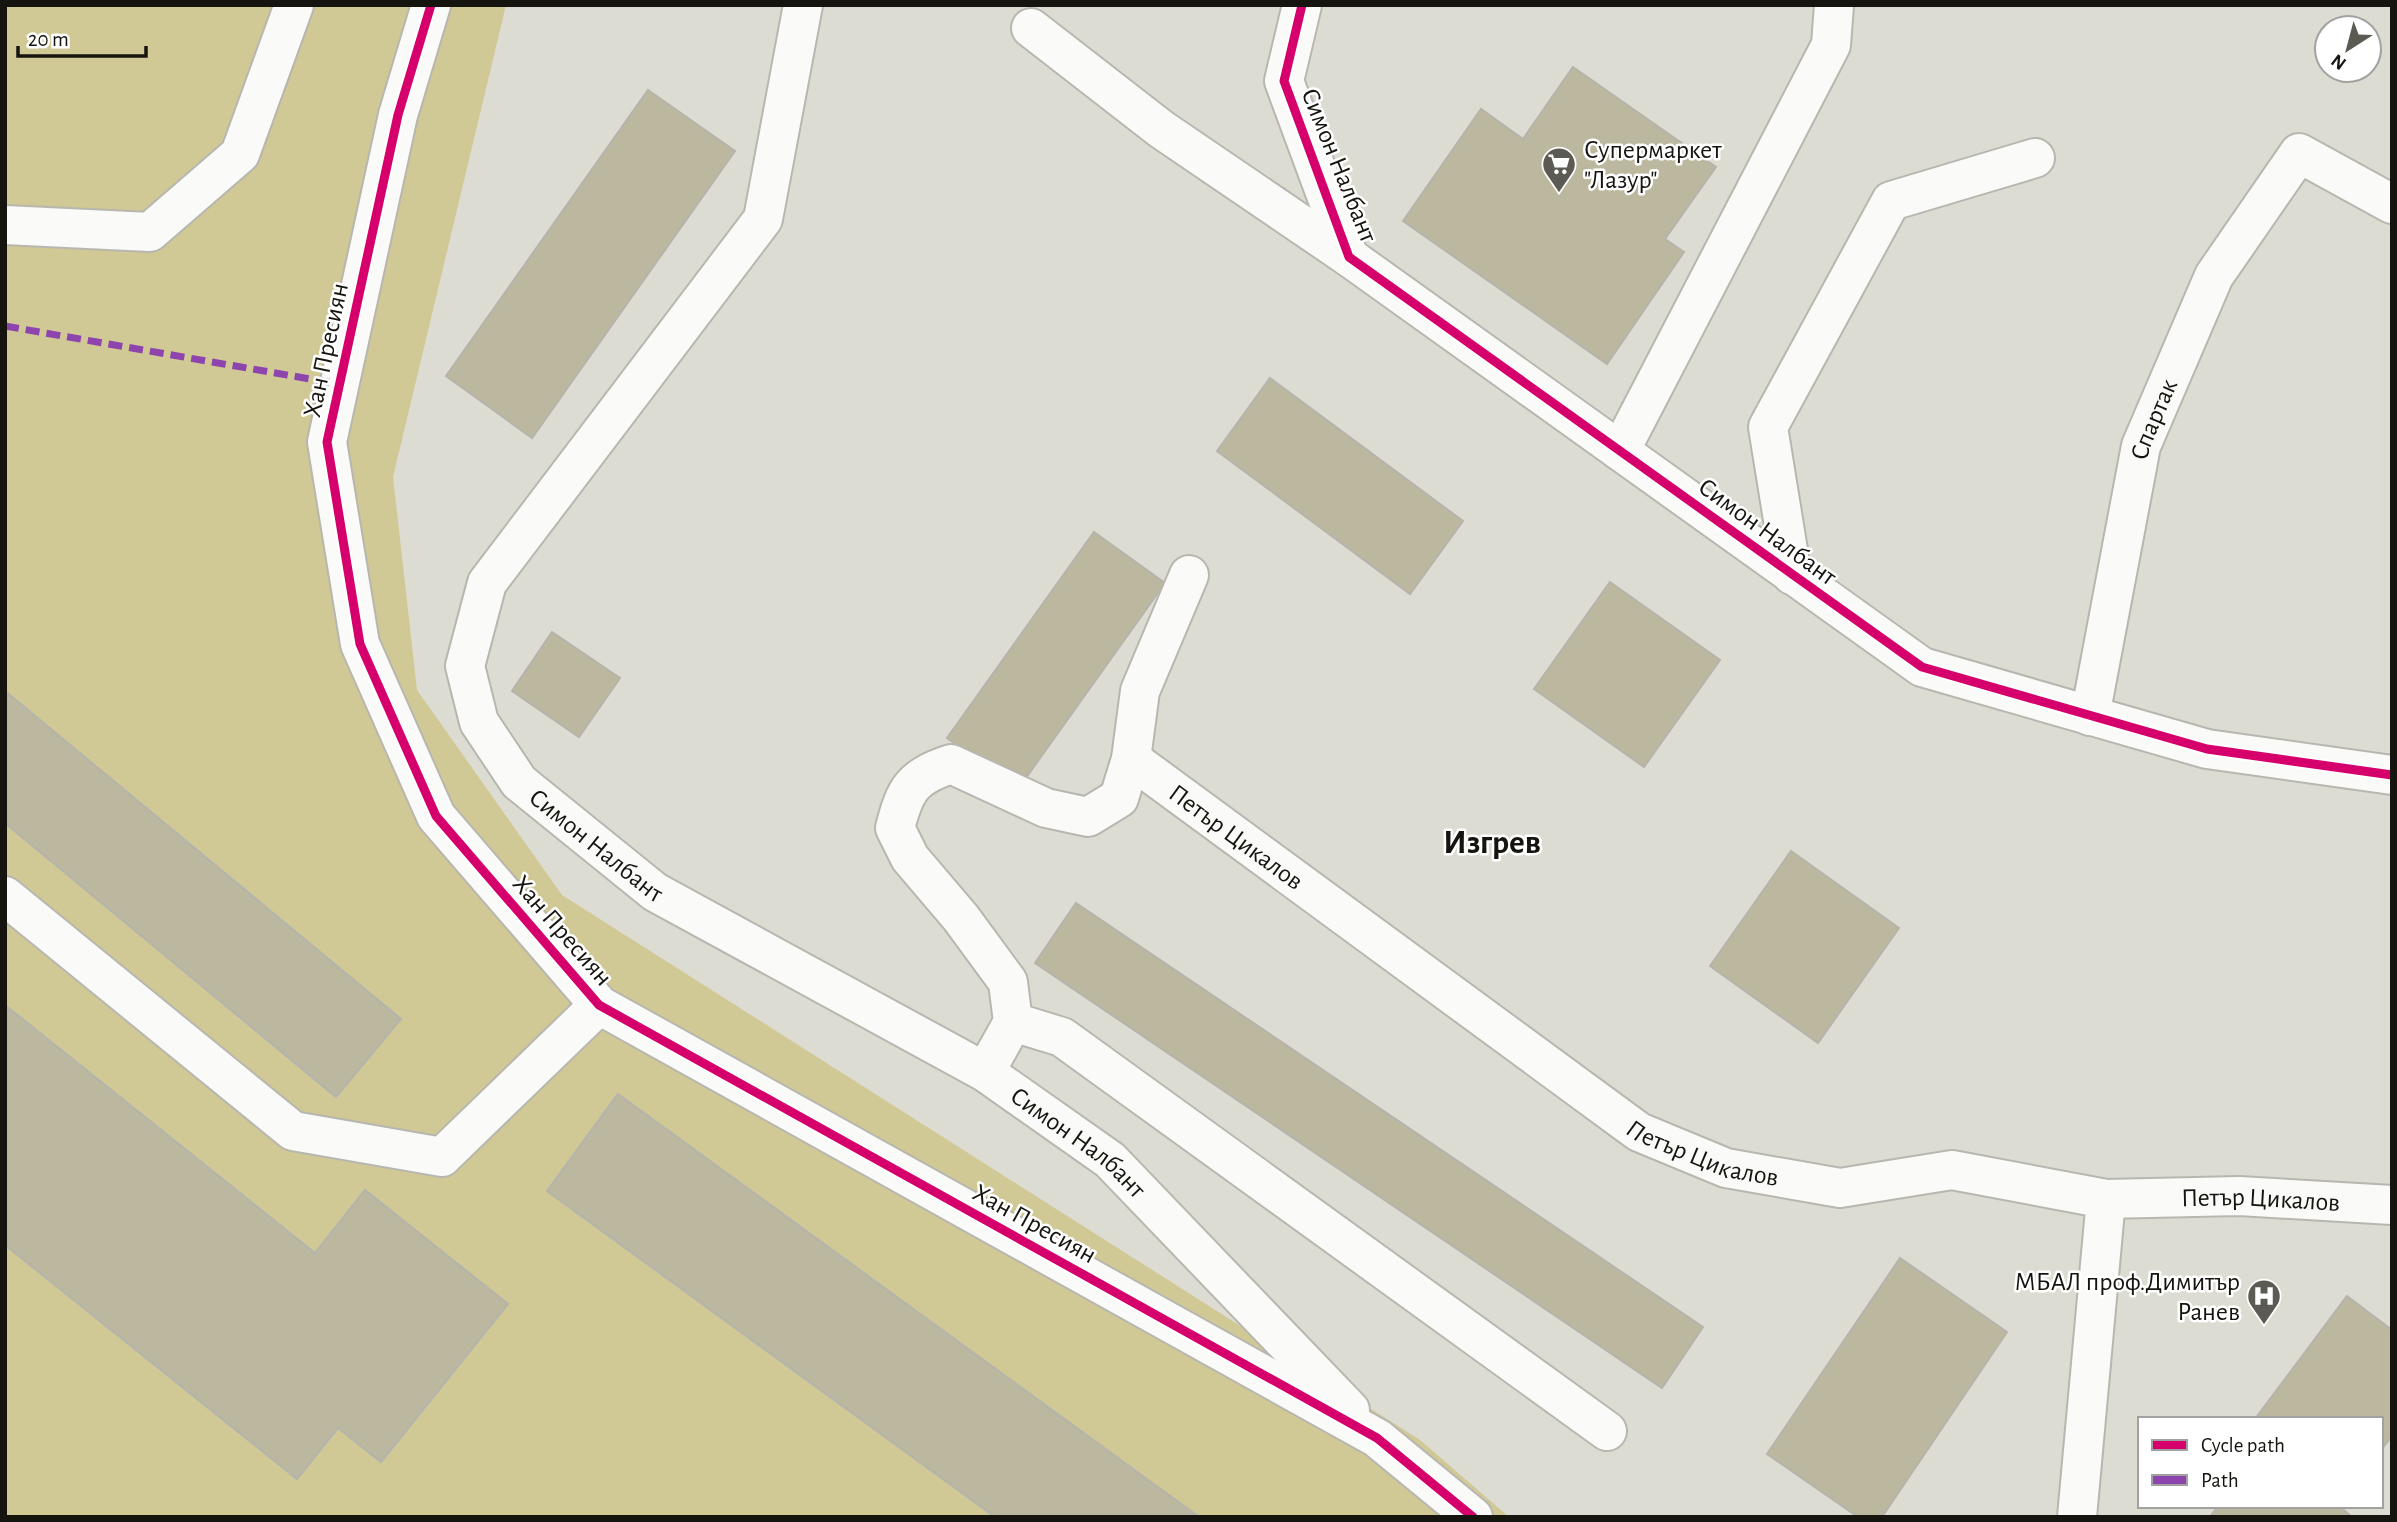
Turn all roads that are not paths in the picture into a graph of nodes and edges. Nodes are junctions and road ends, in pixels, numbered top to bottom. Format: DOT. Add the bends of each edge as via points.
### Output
graph roads {
  1 [pos="293,5"];
  2 [pos="431,5"];
  3 [pos="803,5"];
  4 [pos="1302,5"];
  5 [pos="1833,5"];
  6 [pos="1031,28"];
  7 [pos="2035,158"];
  8 [pos="2392,204"];
  9 [pos="5,225"];
  10 [pos="1349,257"];
  11 [pos="1620,451"];
  12 [pos="1189,575"];
  13 [pos="1792,575"];
  14 [pos="2090,716"];
  15 [pos="1131,759"];
  16 [pos="2392,775"];
  17 [pos="5,896"];
  18 [pos="599,1005"];
  19 [pos="1013,1022"];
  20 [pos="985,1072"];
  21 [pos="2106,1199"];
  22 [pos="2392,1205"];
  23 [pos="1607,1432"];
  24 [pos="1377,1438"];
  25 [pos="1473,1517"];
  26 [pos="2077,1517"];
  1 -- 9 [label="street" via="240,155 150,232"];
  2 -- 18 [label="street, Хан Пресиян" via="398,115 327,442 360,644 436,816"];
  3 -- 20 [label="street, Симон Налбант" via="763,219 487,583 465,666 479,722 519,782 655,892"];
  4 -- 10 [label="street, Симон Налбант" via="1284,81"];
  5 -- 11 [label="street" via="1831,45"];
  6 -- 10 [label="street" via="1161,129"];
  7 -- 13 [label="street" via="1891,201 1768,427"];
  8 -- 14 [label="street, Спартак" via="2299,153 2214,276 2141,446"];
  10 -- 11 [label="street, Симон Налбант"];
  11 -- 13 [label="street, Симон Налбант"];
  12 -- 15 [label="street" via="1140,691"];
  13 -- 14 [label="street, Симон Налбант" via="1922,667"];
  14 -- 16 [label="street, Симон Налбант" via="2207,749"];
  15 -- 19 [label="street" via="1119,798 1088,817 1046,808 951,764 925,773 903,795 895,828 910,858 1009,982"];
  15 -- 21 [label="street, Петър Цикалов" via="1639,1132 1726,1168 1840,1188 1952,1170"];
  17 -- 18 [label="street" via="293,1131 442,1157"];
  18 -- 24 [label="street, Хан Пресиян"];
  19 -- 20 [label="street"];
  19 -- 23 [label="street" via="1062,1037"];
  20 -- 24 [label="street, Симон Налбант" via="1110,1160"];
  21 -- 22 [label="street, Петър Цикалов" via="2239,1196"];
  21 -- 26 [label="street"];
  24 -- 25 [label="street, Хан Пресиян"];
}
